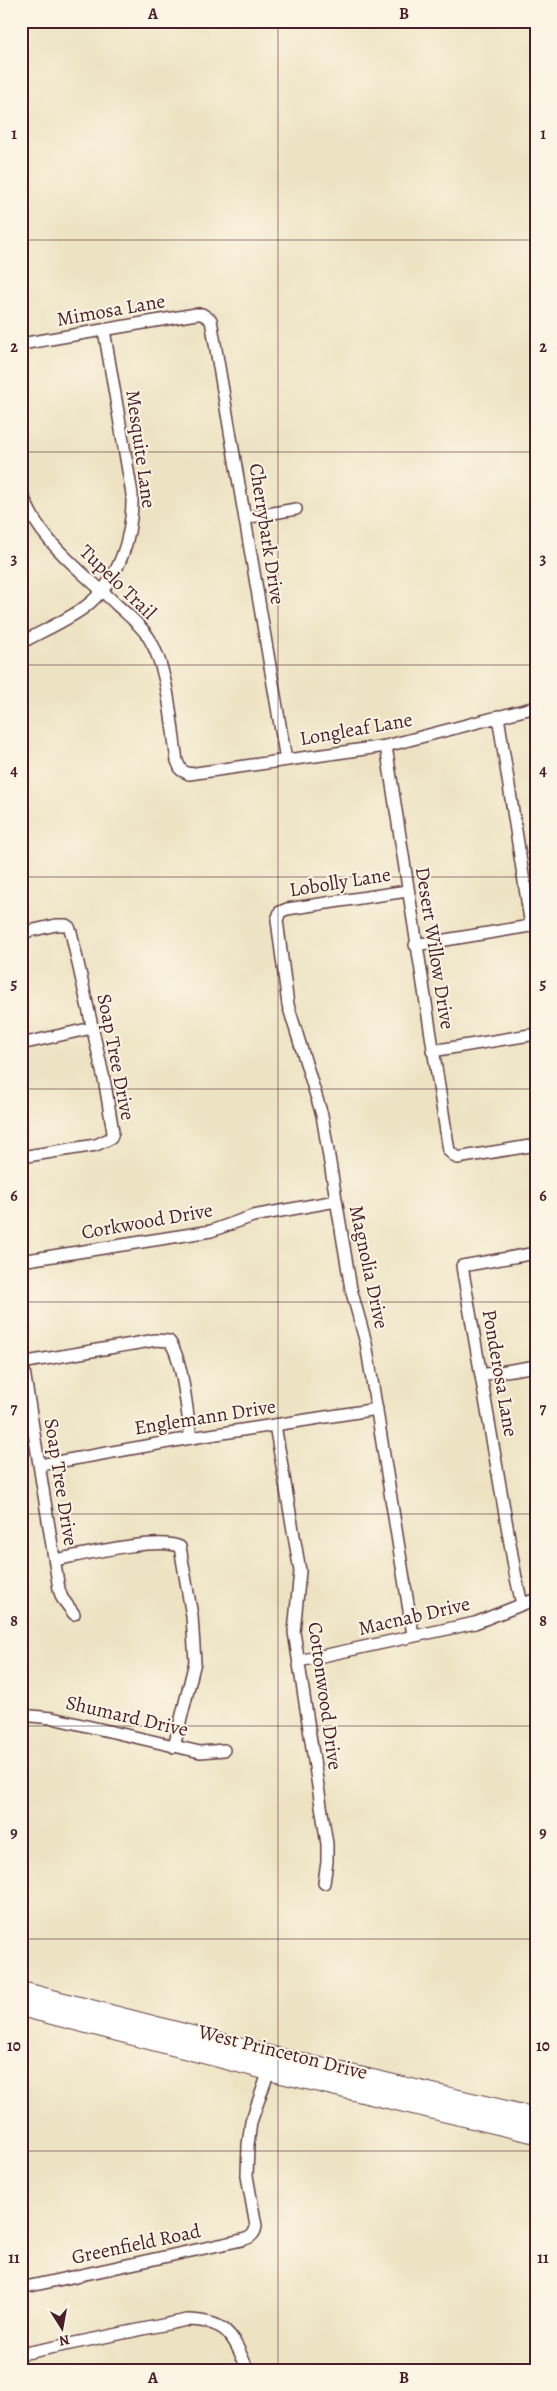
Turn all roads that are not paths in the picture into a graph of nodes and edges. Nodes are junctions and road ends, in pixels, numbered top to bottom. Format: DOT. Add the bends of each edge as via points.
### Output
graph roads {
  1 [pos="207,316"];
  2 [pos="104,330"];
  3 [pos="21,344"];
  4 [pos="21,489"];
  5 [pos="296,509"];
  6 [pos="245,518"];
  7 [pos="102,591"];
  8 [pos="21,643"];
  9 [pos="536,707"];
  10 [pos="498,716"];
  11 [pos="386,746"];
  12 [pos="286,760"];
  13 [pos="181,770"];
  14 [pos="407,891"];
  15 [pos="280,912"];
  16 [pos="533,926"];
  17 [pos="21,933"];
  18 [pos="415,945"];
  19 [pos="92,1028"];
  20 [pos="536,1034"];
  21 [pos="21,1044"];
  22 [pos="432,1051"];
  23 [pos="536,1145"];
  24 [pos="21,1157"];
  25 [pos="336,1201"];
  26 [pos="536,1254"];
  27 [pos="21,1261"];
  28 [pos="22,1359"];
  29 [pos="536,1366"];
  30 [pos="481,1375"];
  31 [pos="377,1409"];
  32 [pos="275,1425"];
  33 [pos="191,1438"];
  34 [pos="40,1465"];
  35 [pos="55,1560"];
  36 [pos="536,1599"];
  37 [pos="522,1604"];
  38 [pos="74,1614"];
  39 [pos="413,1635"];
  40 [pos="299,1661"];
  41 [pos="21,1715"];
  42 [pos="174,1747"];
  43 [pos="224,1750"];
  44 [pos="324,1883"];
  45 [pos="21,1991"];
  46 [pos="21,2007"];
  47 [pos="271,2064"];
  48 [pos="536,2117"];
  49 [pos="536,2134"];
  50 [pos="21,2288"];
  51 [pos="21,2354"];
  52 [pos="248,2370"];
  1 -- 2 [label="street, Mimosa Lane" via="196,314"];
  1 -- 6 [label="street, Cherrybark Drive" via="213,325"];
  2 -- 3 [label="street, Mimosa Lane"];
  2 -- 7 [label="street, Mesquite Lane" via="132,494 132,516 120,562"];
  4 -- 7 [label="street, Tupelo Trail" via="33,519 46,538"];
  5 -- 6 [label="street"];
  6 -- 12 [label="street, Cherrybark Drive"];
  7 -- 8 [label="street, Mesquite Lane" via="85,607"];
  7 -- 13 [label="street, Tupelo Trail" via="135,621 157,656"];
  9 -- 10 [label="street, Longleaf Lane"];
  10 -- 11 [label="street, Longleaf Lane"];
  10 -- 16 [label="street"];
  11 -- 12 [label="street, Longleaf Lane"];
  11 -- 14 [label="street, Desert Willow Drive"];
  12 -- 13 [label="street, Longleaf Lane" via="189,774"];
  14 -- 15 [label="street, Lobolly Lane"];
  14 -- 18 [label="street, Desert Willow Drive"];
  15 -- 25 [label="street, Magnolia Drive" via="277,920 288,1005 322,1115"];
  16 -- 18 [label="street"];
  17 -- 19 [label="street, Soap Tree Drive" via="66,925 71,932"];
  18 -- 22 [label="street, Desert Willow Drive"];
  19 -- 21 [label="street"];
  19 -- 24 [label="street, Soap Tree Drive" via="112,1122 111,1138 96,1145"];
  20 -- 22 [label="street"];
  22 -- 23 [label="street, Desert Willow Drive" via="451,1154 457,1158"];
  25 -- 27 [label="street, Corkwood Drive" via="253,1216 211,1231"];
  25 -- 31 [label="street, Magnolia Drive"];
  26 -- 30 [label="street, Ponderosa Lane" via="462,1266"];
  28 -- 33 [label="street" via="156,1340 169,1341 178,1362"];
  28 -- 34 [label="street, Soap Tree Drive"];
  29 -- 30 [label="street"];
  30 -- 37 [label="street, Ponderosa Lane"];
  31 -- 32 [label="street, Englemann Drive"];
  31 -- 39 [label="street, Magnolia Drive"];
  32 -- 33 [label="street, Englemann Drive"];
  32 -- 40 [label="street, Cottonwood Drive" via="300,1571 294,1632"];
  33 -- 34 [label="street, Englemann Drive"];
  34 -- 35 [label="street, Soap Tree Drive"];
  35 -- 38 [label="street, Soap Tree Drive" via="62,1598"];
  35 -- 42 [label="street" via="172,1543 180,1547 192,1616 195,1662"];
  36 -- 37 [label="street, Macnab Drive"];
  37 -- 39 [label="street, Macnab Drive" via="475,1623"];
  39 -- 40 [label="street, Macnab Drive"];
  40 -- 44 [label="street, Cottonwood Drive" via="327,1844"];
  41 -- 42 [label="street, Shumard Drive" via="52,1718"];
  42 -- 43 [label="street, Shumard Drive" via="200,1752"];
  45 -- 47 [label="highway, West Princeton Drive"];
  46 -- 47 [label="highway, West Princeton Drive"];
  47 -- 48 [label="highway, West Princeton Drive"];
  47 -- 49 [label="highway, West Princeton Drive"];
  47 -- 50 [label="street, Greenfield Road" via="248,2145 247,2176 256,2232 242,2240"];
  51 -- 52 [label="street" via="187,2320 207,2320 221,2326 233,2338"];
}
